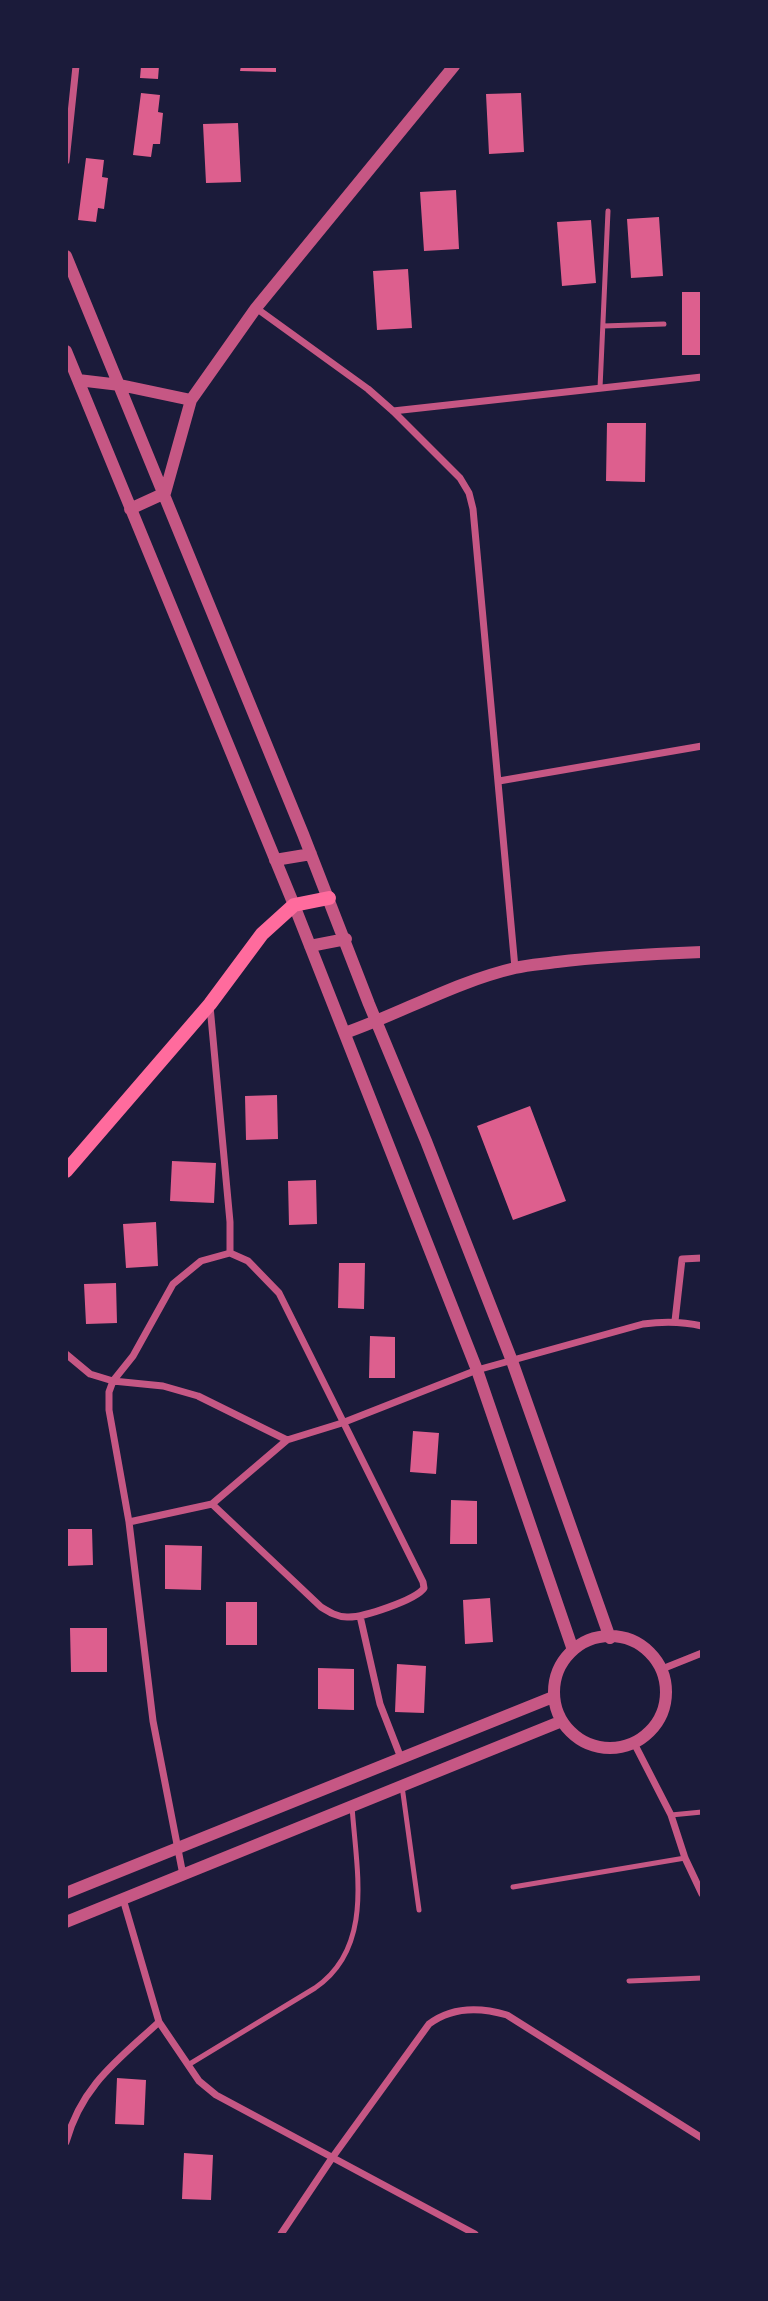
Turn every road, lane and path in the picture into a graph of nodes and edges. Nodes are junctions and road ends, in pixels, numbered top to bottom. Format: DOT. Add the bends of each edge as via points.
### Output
graph roads {
  1 [pos="76,66"];
  2 [pos="448,68"];
  3 [pos="66,161"];
  4 [pos="608,211"];
  5 [pos="66,256"];
  6 [pos="256,308"];
  7 [pos="664,324"];
  8 [pos="603,326"];
  9 [pos="66,351"];
  10 [pos="702,377"];
  11 [pos="78,380"];
  12 [pos="120,385"];
  13 [pos="600,388"];
  14 [pos="191,400"];
  15 [pos="393,411"];
  16 [pos="164,493"];
  17 [pos="130,509"];
  18 [pos="702,746"];
  19 [pos="499,781"];
  20 [pos="311,854"];
  21 [pos="275,860"];
  22 [pos="329,898"];
  23 [pos="294,905"];
  24 [pos="346,939"];
  25 [pos="310,946"];
  26 [pos="702,951"];
  27 [pos="516,968"];
  28 [pos="210,1004"];
  29 [pos="378,1021"];
  30 [pos="345,1033"];
  31 [pos="66,1171"];
  32 [pos="230,1253"];
  33 [pos="702,1258"];
  34 [pos="675,1321"];
  35 [pos="702,1326"];
  36 [pos="66,1354"];
  37 [pos="512,1361"];
  38 [pos="477,1370"];
  39 [pos="113,1381"];
  40 [pos="342,1423"];
  41 [pos="287,1440"];
  42 [pos="212,1504"];
  43 [pos="129,1522"];
  44 [pos="360,1616"];
  45 [pos="610,1638"];
  46 [pos="573,1650"];
  47 [pos="702,1653"];
  48 [pos="662,1669"];
  49 [pos="553,1697"];
  50 [pos="562,1721"];
  51 [pos="634,1743"];
  52 [pos="401,1758"];
  53 [pos="402,1786"];
  54 [pos="352,1806"];
  55 [pos="702,1812"];
  56 [pos="671,1815"];
  57 [pos="178,1848"];
  58 [pos="685,1858"];
  59 [pos="183,1875"];
  60 [pos="513,1887"];
  61 [pos="66,1893"];
  62 [pos="702,1894"];
  63 [pos="123,1899"];
  64 [pos="419,1910"];
  65 [pos="66,1922"];
  66 [pos="702,1978"];
  67 [pos="629,1981"];
  68 [pos="159,2022"];
  69 [pos="188,2065"];
  70 [pos="702,2138"];
  71 [pos="66,2142"];
  72 [pos="332,2158"];
  73 [pos="281,2235"];
  74 [pos="475,2235"];
  1 -- 3 [label="street"];
  2 -- 6 [label="street"];
  4 -- 8 [label="lane"];
  5 -- 12 [label="street"];
  6 -- 14 [label="street"];
  6 -- 15 [label="street"];
  7 -- 8 [label="lane"];
  8 -- 13 [label="lane"];
  9 -- 11 [label="street"];
  10 -- 13 [label="street"];
  11 -- 12 [label="street"];
  11 -- 17 [label="street"];
  12 -- 14 [label="street"];
  12 -- 16 [label="street"];
  13 -- 15 [label="street"];
  14 -- 16 [label="street"];
  15 -- 19 [label="street" via="460,478 469,493"];
  16 -- 17 [label="street"];
  16 -- 20 [label="street"];
  17 -- 21 [label="street"];
  18 -- 19 [label="street"];
  19 -- 27 [label="street"];
  20 -- 21 [label="street"];
  20 -- 22 [label="street"];
  21 -- 23 [label="street"];
  22 -- 23 [label="main road"];
  22 -- 24 [label="street"];
  23 -- 25 [label="street"];
  23 -- 28 [label="main road" via="262,934"];
  24 -- 25 [label="street"];
  24 -- 29 [label="street"];
  25 -- 30 [label="street"];
  26 -- 27 [label="street"];
  27 -- 29 [label="street" via="464,984"];
  28 -- 31 [label="main road"];
  28 -- 32 [label="street"];
  29 -- 30 [label="street"];
  29 -- 37 [label="street"];
  30 -- 38 [label="street"];
  32 -- 39 [label="street" via="201,1261 173,1284 133,1356"];
  32 -- 40 [label="street" via="248,1261 279,1293"];
  33 -- 34 [label="street" via="682,1259"];
  34 -- 35 [label="street"];
  34 -- 37 [label="street" via="643,1324"];
  36 -- 39 [label="street" via="90,1374"];
  37 -- 38 [label="street"];
  37 -- 45 [label="street"];
  38 -- 40 [label="street"];
  38 -- 46 [label="street"];
  39 -- 41 [label="street" via="163,1386 198,1396"];
  39 -- 43 [label="street" via="109,1410"];
  40 -- 41 [label="street"];
  40 -- 44 [label="street" via="424,1588 416,1597"];
  41 -- 42 [label="street"];
  42 -- 43 [label="street"];
  42 -- 44 [label="street" via="321,1607 346,1617"];
  43 -- 57 [label="street" via="153,1721"];
  44 -- 52 [label="street" via="380,1704"];
  45 -- 46 [label="street" via="589,1640"];
  45 -- 48 [label="street" via="627,1638 644,1647"];
  46 -- 49 [label="street" via="561,1665"];
  47 -- 48 [label="street"];
  48 -- 51 [label="street" via="667,1696 663,1713 654,1728"];
  49 -- 50 [label="street"];
  49 -- 52 [label="street"];
  50 -- 51 [label="street" via="590,1744 607,1748"];
  50 -- 53 [label="street"];
  51 -- 56 [label="street"];
  52 -- 57 [label="street"];
  53 -- 54 [label="street"];
  53 -- 64 [label="lane"];
  54 -- 59 [label="street"];
  54 -- 69 [label="lane" via="359,1907 341,1964 315,1988"];
  55 -- 56 [label="lane"];
  56 -- 58 [label="street"];
  57 -- 59 [label="street"];
  57 -- 61 [label="street"];
  58 -- 60 [label="lane"];
  58 -- 62 [label="street"];
  59 -- 63 [label="street"];
  63 -- 65 [label="street"];
  63 -- 68 [label="street"];
  66 -- 67 [label="lane"];
  68 -- 69 [label="street"];
  68 -- 71 [label="street" via="98,2078"];
  69 -- 72 [label="street" via="216,2095"];
  70 -- 72 [label="street" via="507,2015 470,2009 441,2015 429,2024"];
  72 -- 73 [label="street"];
  72 -- 74 [label="street"];
}
